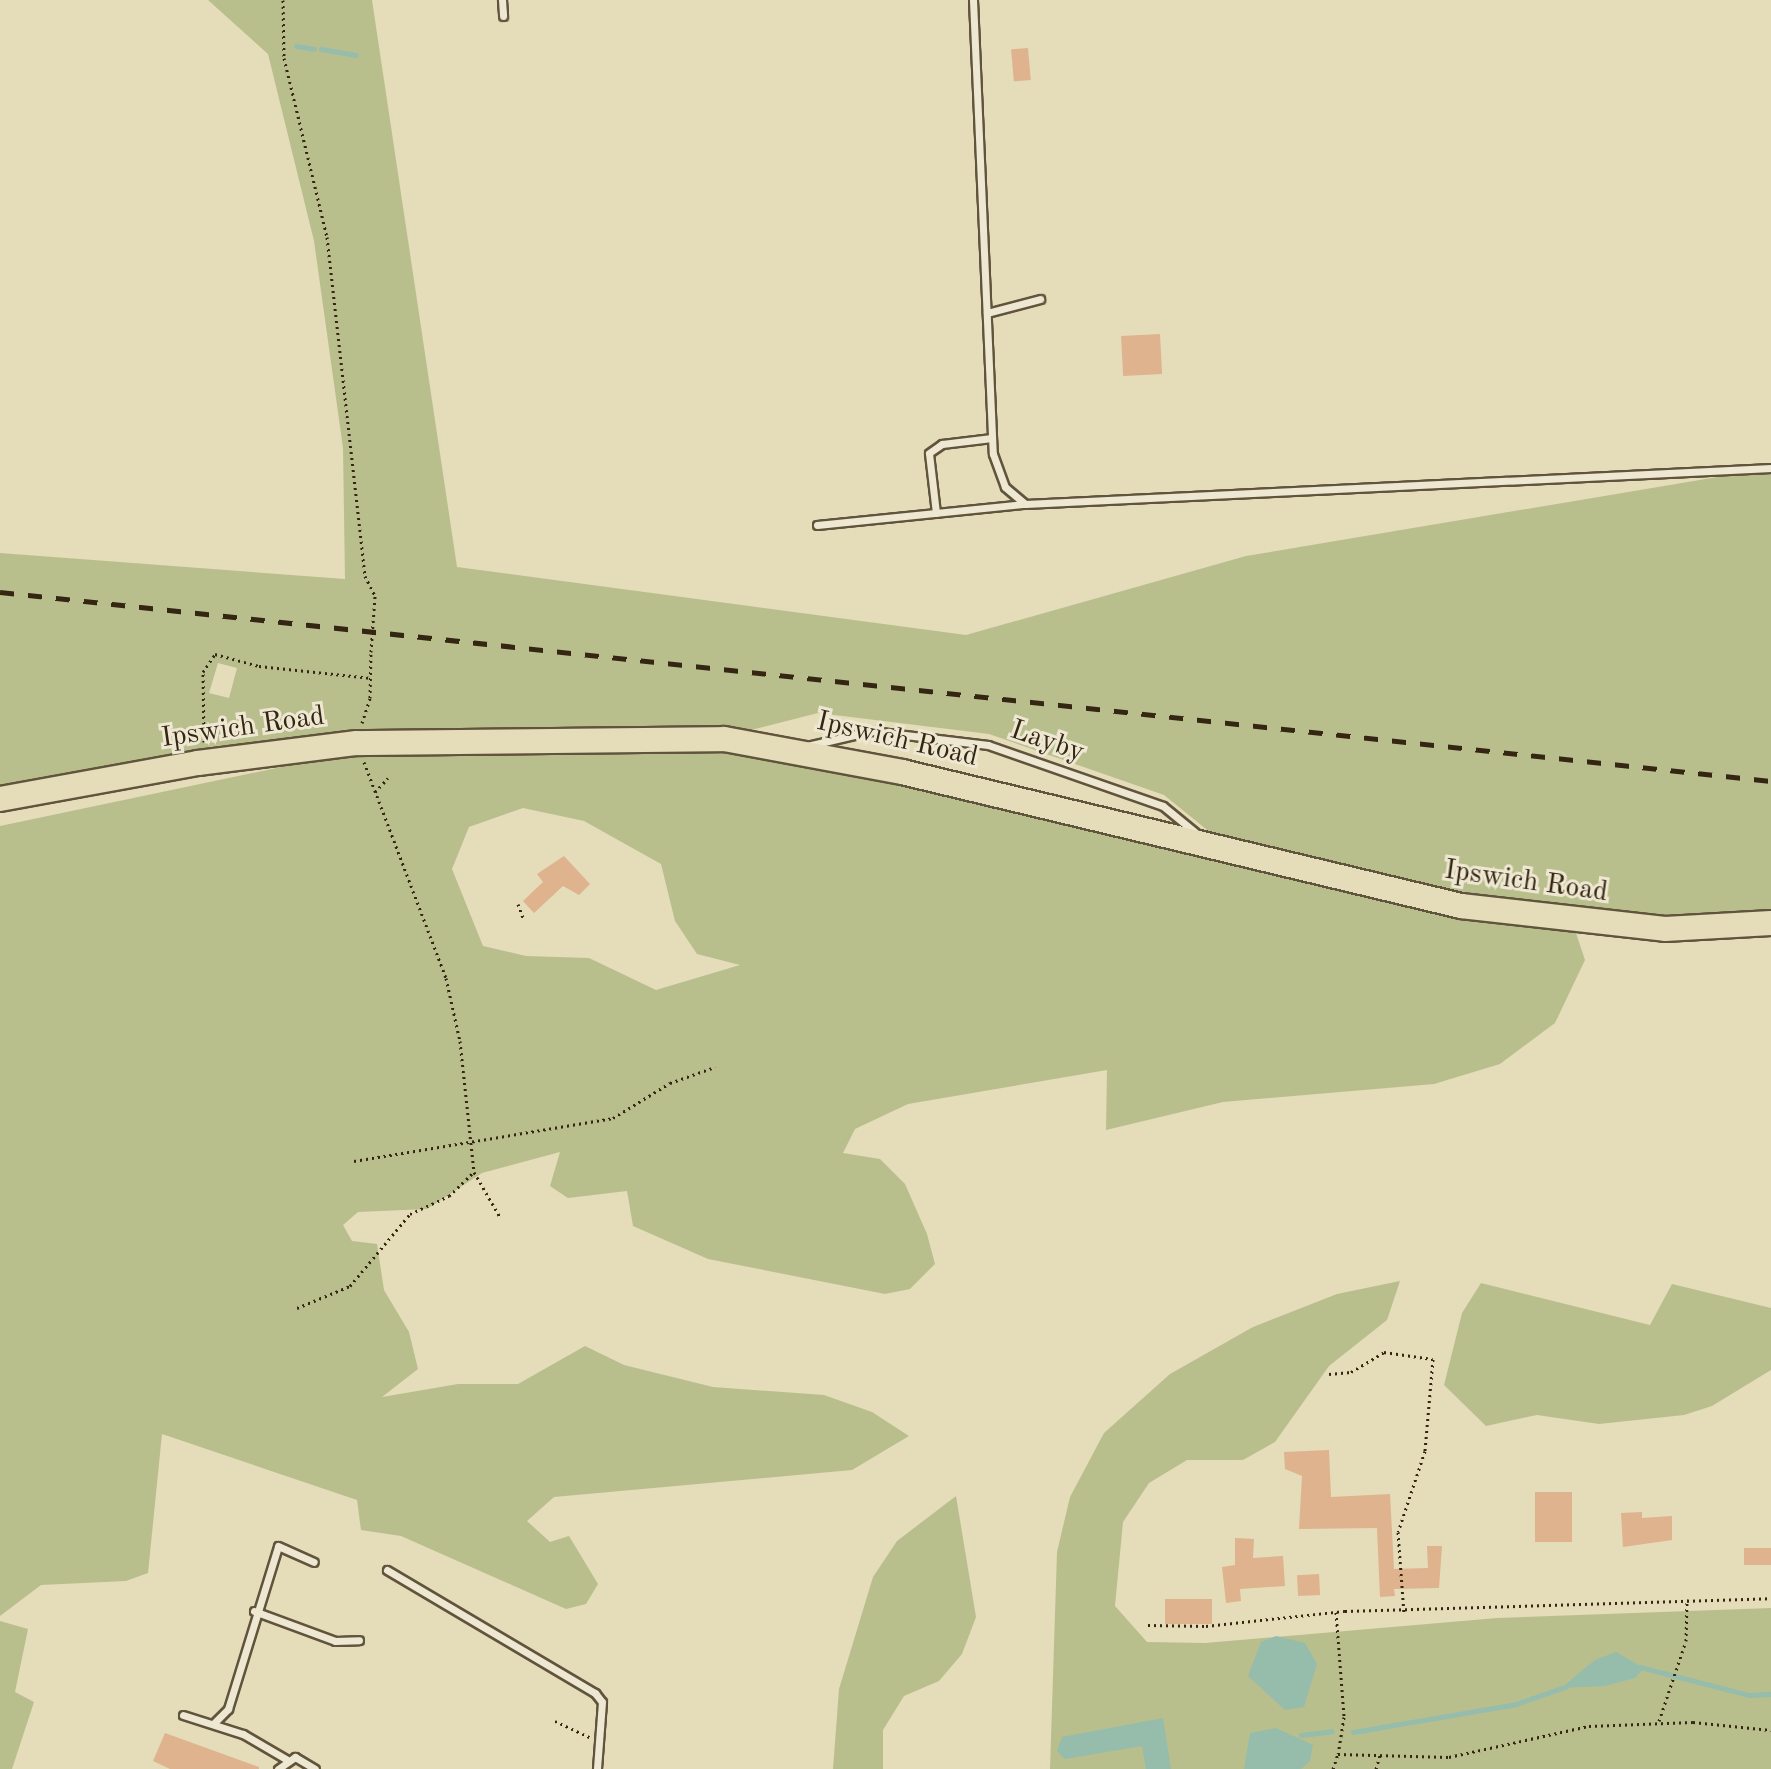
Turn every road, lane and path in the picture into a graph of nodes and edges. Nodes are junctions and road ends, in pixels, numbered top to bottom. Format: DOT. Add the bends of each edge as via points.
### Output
graph roads {
  1 [pos="283,0"];
  2 [pos="502,0"];
  3 [pos="973,0"];
  4 [pos="503,16"];
  5 [pos="1040,299"];
  6 [pos="987,313"];
  7 [pos="992,438"];
  8 [pos="1771,468"];
  9 [pos="1025,504"];
  10 [pos="936,513"];
  11 [pos="817,525"];
  12 [pos="371,678"];
  13 [pos="191,744"];
  14 [pos="362,747"];
  15 [pos="797,748"];
  16 [pos="388,778"];
  17 [pos="374,793"];
  18 [pos="0,799"];
  19 [pos="1217,849"];
  20 [pos="518,904"];
  21 [pos="523,918"];
  22 [pos="1771,923"];
  23 [pos="715,1067"];
  24 [pos="472,1146"];
  25 [pos="354,1161"];
  26 [pos="474,1172"];
  27 [pos="500,1217"];
  28 [pos="297,1308"];
  29 [pos="1329,1374"];
  30 [pos="314,1562"];
  31 [pos="387,1570"];
  32 [pos="1771,1598"];
  33 [pos="1687,1599"];
  34 [pos="254,1611"];
  35 [pos="1336,1612"];
  36 [pos="1404,1613"];
  37 [pos="1148,1625"];
  38 [pos="359,1640"];
  39 [pos="183,1715"];
  40 [pos="555,1721"];
  41 [pos="214,1723"];
  42 [pos="1659,1723"];
  43 [pos="1771,1730"];
  44 [pos="600,1739"];
  45 [pos="1338,1754"];
  46 [pos="1380,1755"];
  47 [pos="286,1759"];
  48 [pos="278,1769"];
  49 [pos="315,1769"];
  50 [pos="597,1769"];
  51 [pos="1333,1769"];
  52 [pos="1376,1769"];
  1 -- 12 [label="path, bridge" via="284,58 327,237 365,576 375,596"];
  2 -- 4 [label="lane"];
  3 -- 6 [label="lane"];
  5 -- 6 [label="lane"];
  6 -- 7 [label="lane"];
  7 -- 9 [label="lane" via="1005,487"];
  7 -- 10 [label="lane" via="932,448"];
  8 -- 9 [label="lane"];
  9 -- 10 [label="lane"];
  10 -- 11 [label="lane"];
  12 -- 13 [label="path" via="215,654 203,672 200,701 206,742"];
  12 -- 14 [label="path" via="361,718"];
  14 -- 15 [label="highway, Ipswich Road" via="596,737 724,739"];
  14 -- 17 [label="path"];
  14 -- 18 [label="highway, Ipswich Road" via="198,763"];
  15 -- 19 [label="highway, Ipswich Road"];
  15 -- 19 [label="lane, Layby" via="872,731 988,745 1163,806"];
  16 -- 17 [label="path"];
  17 -- 24 [label="path" via="422,902 446,978"];
  19 -- 22 [label="highway, Ipswich Road" via="1461,906 1549,919 1665,929"];
  20 -- 21 [label="path"];
  23 -- 24 [label="path" via="670,1083 613,1118 559,1122"];
  24 -- 25 [label="path"];
  24 -- 26 [label="path"];
  26 -- 27 [label="path"];
  26 -- 28 [label="path" via="449,1196 410,1214 350,1286"];
  29 -- 36 [label="path" via="1351,1372 1384,1352 1433,1359 1425,1451 1398,1532"];
  30 -- 34 [label="lane" via="278,1546"];
  31 -- 44 [label="lane" via="595,1693 602,1702"];
  32 -- 33 [label="path"];
  33 -- 36 [label="path"];
  33 -- 42 [label="path" via="1686,1641"];
  34 -- 38 [label="lane" via="335,1641"];
  34 -- 41 [label="lane" via="228,1709"];
  35 -- 36 [label="path"];
  35 -- 37 [label="path" via="1206,1626"];
  35 -- 45 [label="path" via="1344,1717"];
  39 -- 41 [label="lane"];
  40 -- 44 [label="path"];
  41 -- 47 [label="lane"];
  42 -- 43 [label="path"];
  42 -- 46 [label="path" via="1589,1726 1449,1757"];
  44 -- 50 [label="lane"];
  45 -- 46 [label="path"];
  45 -- 51 [label="path"];
  46 -- 52 [label="path"];
  47 -- 48 [label="lane"];
  47 -- 49 [label="lane" via="307,1759"];
}
